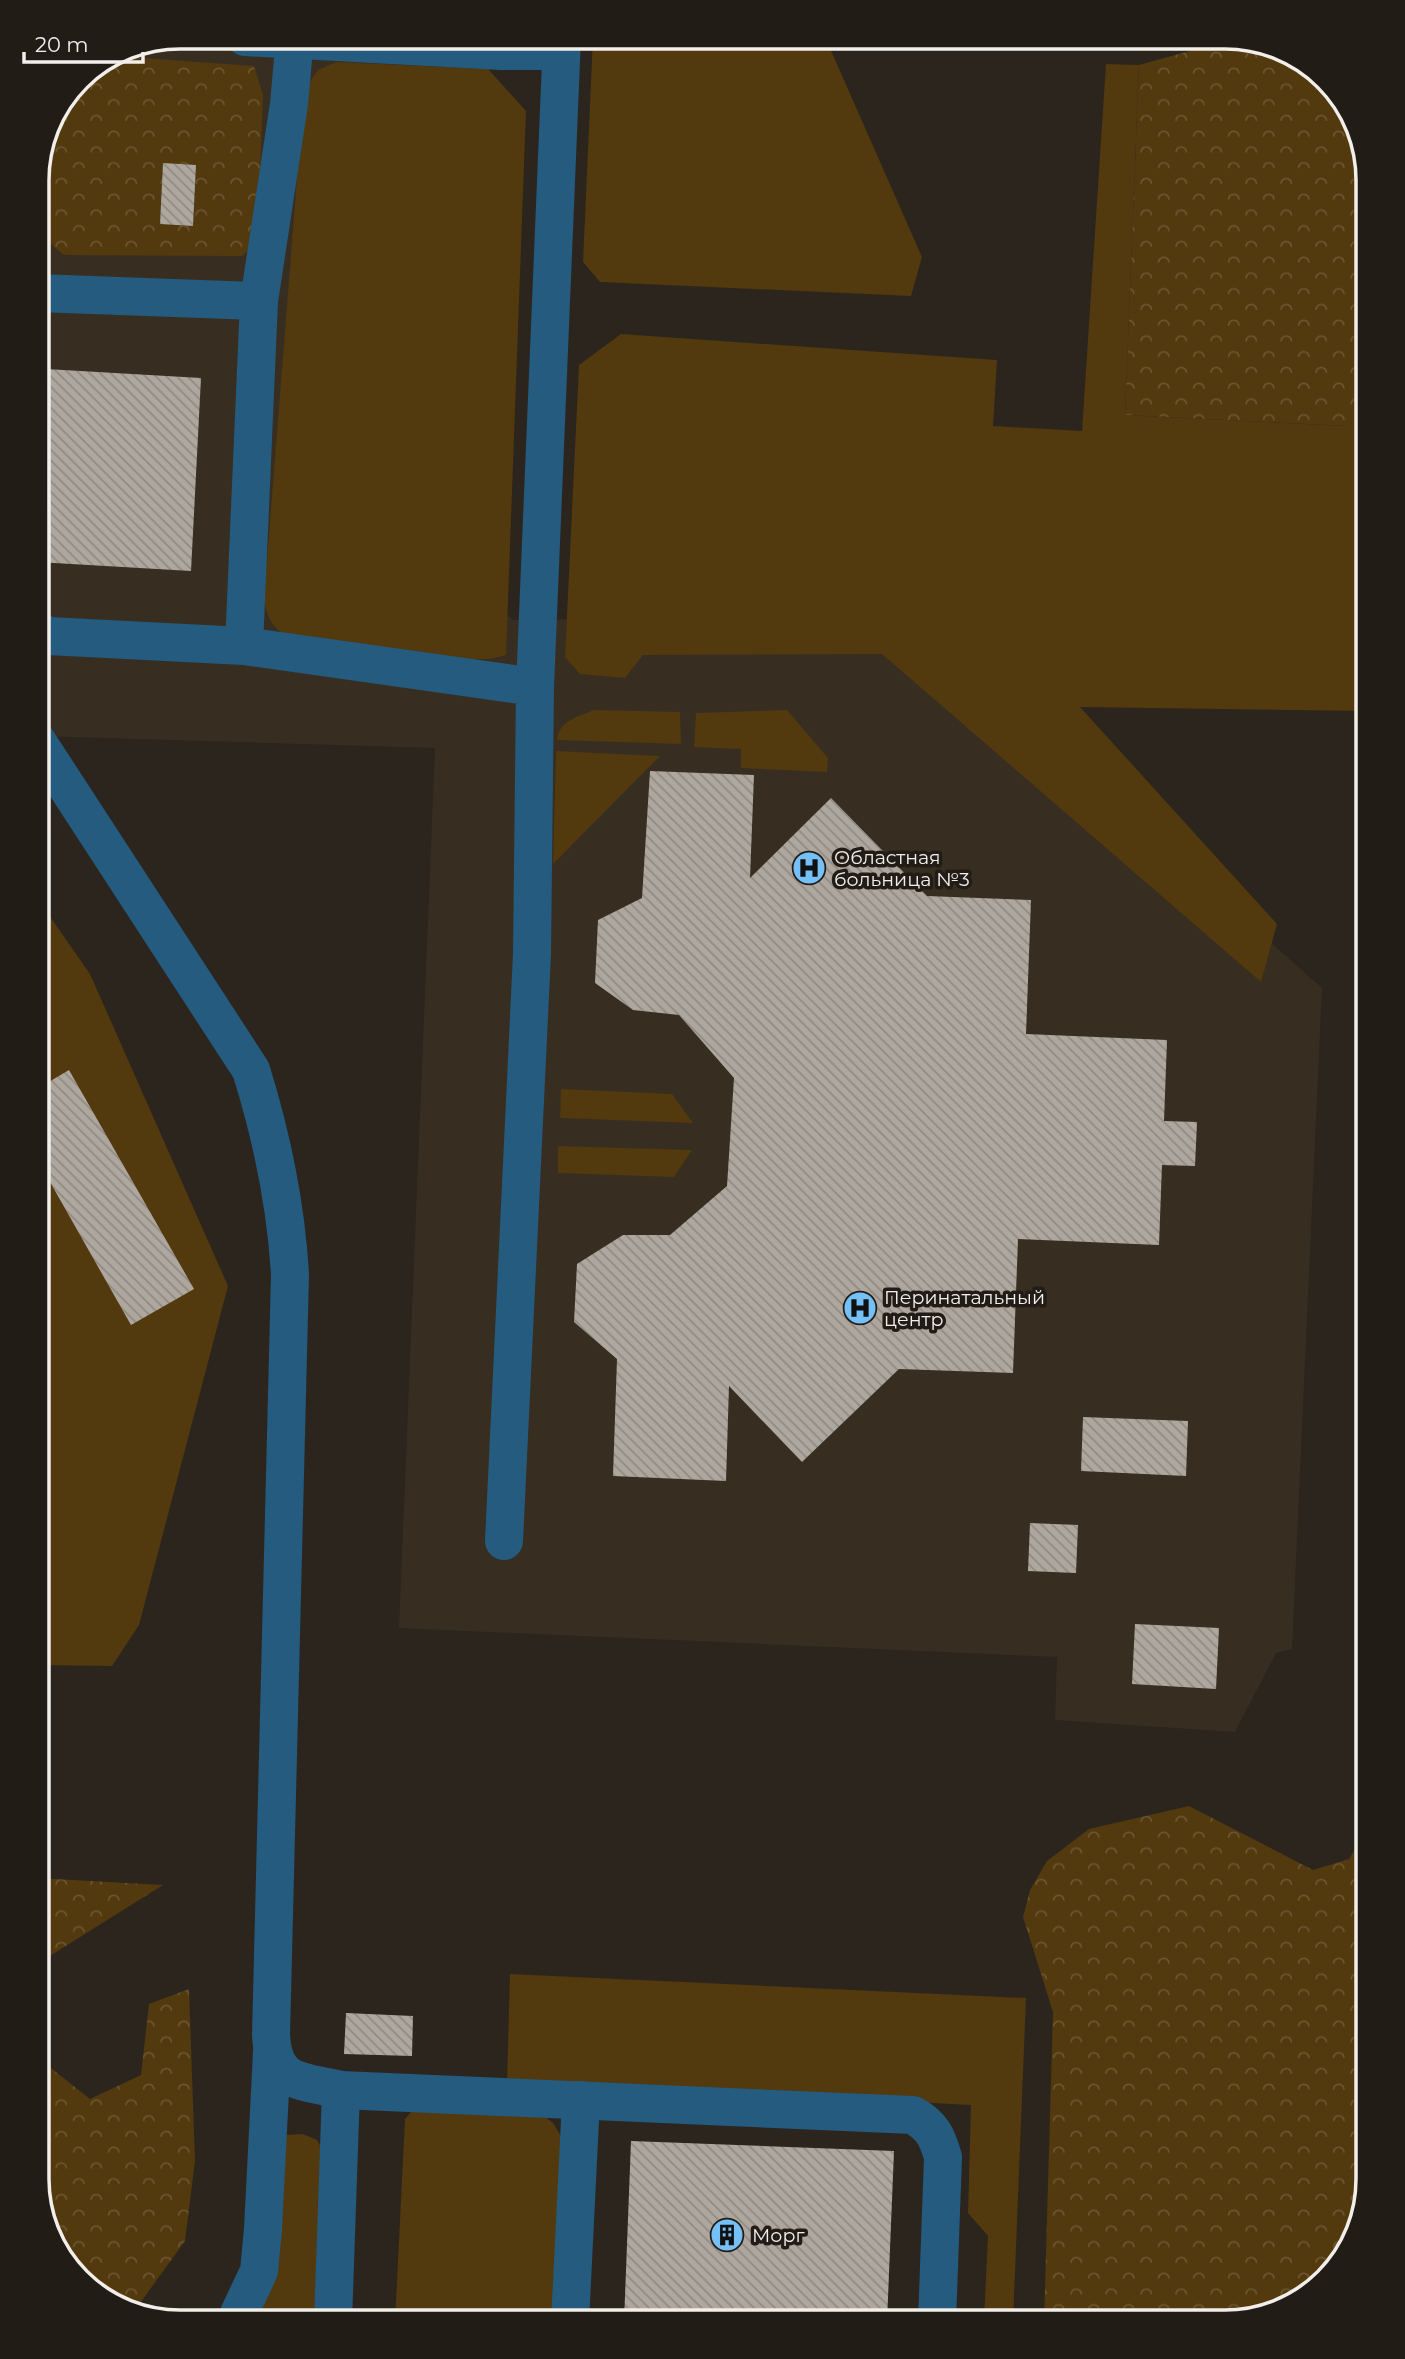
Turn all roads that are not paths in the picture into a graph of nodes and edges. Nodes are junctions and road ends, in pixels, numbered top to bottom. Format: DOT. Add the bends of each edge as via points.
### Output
graph roads {
  1 [pos="294,49"];
  2 [pos="469,49"];
  3 [pos="518,49"];
  4 [pos="562,49"];
  5 [pos="49,293"];
  6 [pos="259,301"];
  7 [pos="49,636"];
  8 [pos="244,646"];
  9 [pos="535,687"];
  10 [pos="49,759"];
  11 [pos="504,1541"];
  12 [pos="272,2052"];
  13 [pos="341,2090"];
  14 [pos="581,2100"];
  15 [pos="240,2310"];
  16 [pos="333,2310"];
  17 [pos="571,2310"];
  18 [pos="937,2310"];
  1 -- 6 [label="lane"];
  2 -- 3 [label="lane"];
  4 -- 9 [label="lane"];
  5 -- 6 [label="lane"];
  6 -- 8 [label="lane"];
  7 -- 8 [label="lane"];
  8 -- 9 [label="lane"];
  9 -- 11 [label="lane" via="533,954"];
  10 -- 12 [label="lane" via="251,1070 288,1240"];
  12 -- 13 [label="lane" via="279,2070 290,2077"];
  12 -- 15 [label="lane" via="258,2271"];
  13 -- 14 [label="lane"];
  13 -- 16 [label="lane"];
  14 -- 17 [label="lane"];
  14 -- 18 [label="lane" via="913,2115 920,2119 937,2136 943,2157"];
}
